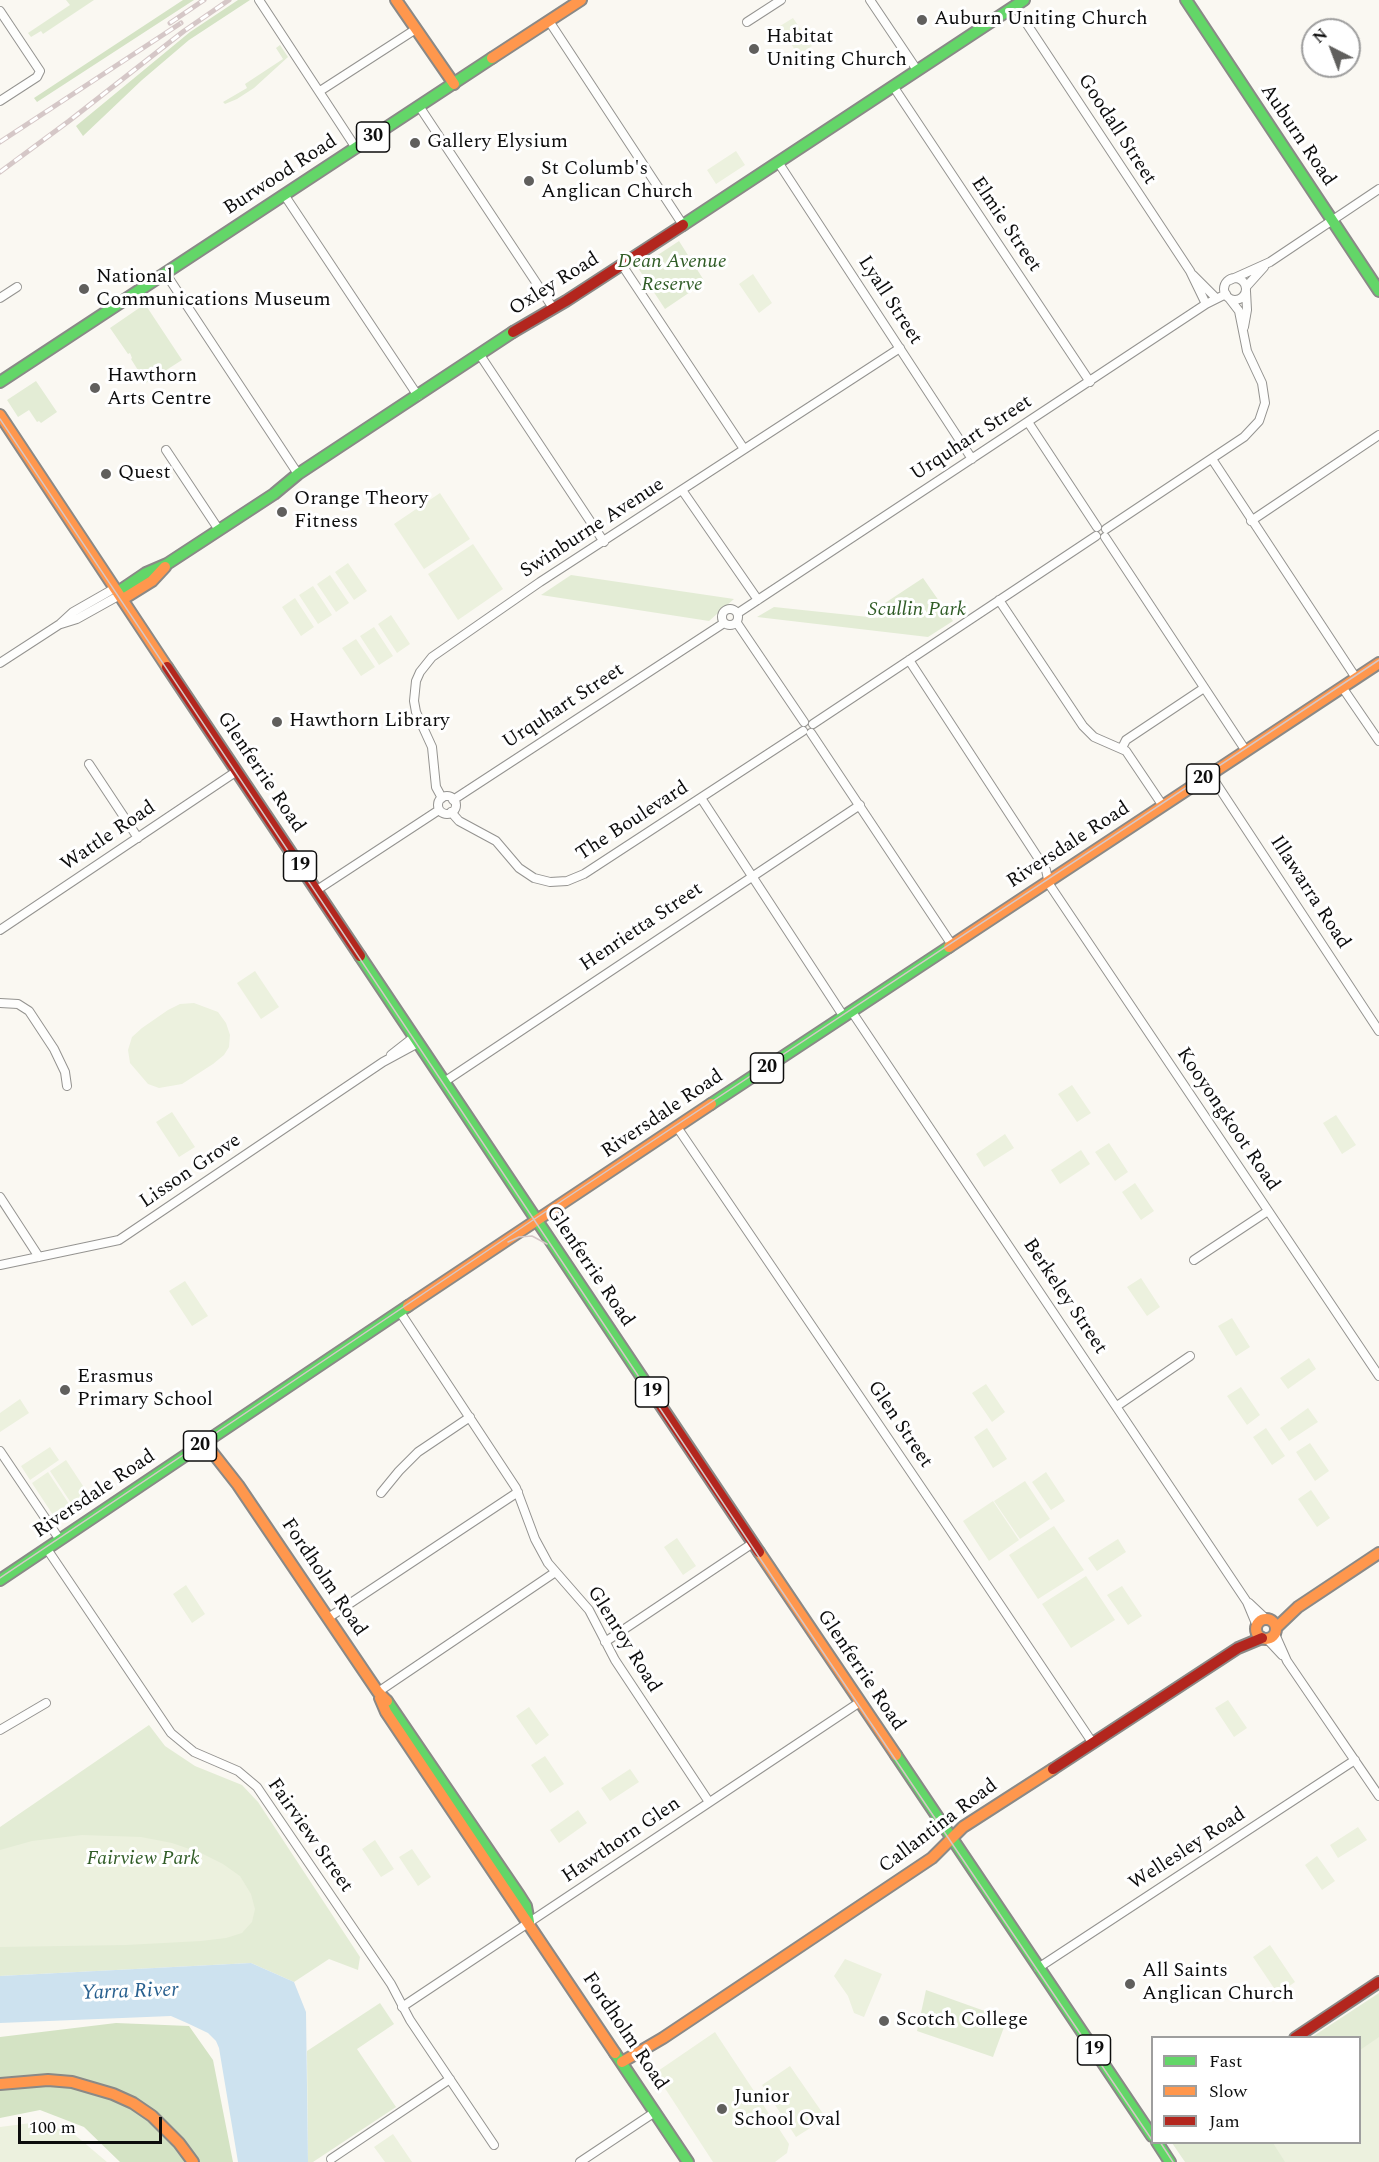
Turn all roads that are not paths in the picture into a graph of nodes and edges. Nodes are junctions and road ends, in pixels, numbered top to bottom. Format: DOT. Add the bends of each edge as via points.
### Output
graph roads {
  1 [pos="260,0"];
  2 [pos="396,0"];
  3 [pos="581,0"];
  4 [pos="781,0"];
  5 [pos="870,0"];
  6 [pos="1186,0"];
  7 [pos="1019,3"];
  8 [pos="0,11"];
  9 [pos="549,21"];
  10 [pos="747,22"];
  11 [pos="416,29"];
  12 [pos="917,70"];
  13 [pos="454,84"];
  14 [pos="893,86"];
  15 [pos="318,89"];
  16 [pos="0,101"];
  17 [pos="419,106"];
  18 [pos="356,148"];
  19 [pos="778,162"];
  20 [pos="1379,189"];
  21 [pos="285,196"];
  22 [pos="1332,220"];
  23 [pos="683,225"];
  24 [pos="1270,262"];
  25 [pos="622,264"];
  26 [pos="1190,271"];
  27 [pos="166,274"];
  28 [pos="1230,280"];
  29 [pos="17,287"];
  30 [pos="1246,288"];
  31 [pos="1379,291"];
  32 [pos="1227,296"];
  33 [pos="0,298"];
  34 [pos="1216,298"];
  35 [pos="1206,304"];
  36 [pos="553,308"];
  37 [pos="1243,334"];
  38 [pos="900,348"];
  39 [pos="480,355"];
  40 [pos="0,382"];
  41 [pos="1090,382"];
  42 [pos="418,396"];
  43 [pos="0,415"];
  44 [pos="1028,422"];
  45 [pos="1379,435"];
  46 [pos="744,449"];
  47 [pos="166,450"];
  48 [pos="972,459"];
  49 [pos="1212,459"];
  50 [pos="298,474"];
  51 [pos="682,490"];
  52 [pos="1251,520"];
  53 [pos="219,531"];
  54 [pos="1101,532"];
  55 [pos="604,542"];
  56 [pos="119,594"];
  57 [pos="758,600"];
  58 [pos="999,600"];
  59 [pos="738,613"];
  60 [pos="724,622"];
  61 [pos="736,623"];
  62 [pos="909,660"];
  63 [pos="0,663"];
  64 [pos="1379,663"];
  65 [pos="1356,678"];
  66 [pos="1342,687"];
  67 [pos="1204,688"];
  68 [pos="809,729"];
  69 [pos="1379,741"];
  70 [pos="1122,748"];
  71 [pos="1246,751"];
  72 [pos="89,764"];
  73 [pos="237,771"];
  74 [pos="1210,774"];
  75 [pos="442,798"];
  76 [pos="701,798"];
  77 [pos="453,800"];
  78 [pos="860,805"];
  79 [pos="1162,806"];
  80 [pos="439,810"];
  81 [pos="451,812"];
  82 [pos="138,838"];
  83 [pos="752,876"];
  84 [pos="1049,881"];
  85 [pos="316,890"];
  86 [pos="0,930"];
  87 [pos="952,945"];
  88 [pos="0,1003"];
  89 [pos="848,1014"];
  90 [pos="1378,1026"];
  91 [pos="416,1040"];
  92 [pos="444,1082"];
  93 [pos="68,1086"];
  94 [pos="677,1127"];
  95 [pos="0,1197"];
  96 [pos="1268,1210"];
  97 [pos="536,1220"];
  98 [pos="39,1257"];
  99 [pos="1194,1260"];
  100 [pos="0,1265"];
  101 [pos="400,1312"];
  102 [pos="1190,1356"];
  103 [pos="1379,1376"];
  104 [pos="1117,1406"];
  105 [pos="470,1417"];
  106 [pos="209,1440"];
  107 [pos="0,1450"];
  108 [pos="518,1492"];
  109 [pos="381,1493"];
  110 [pos="60,1540"];
  111 [pos="753,1543"];
  112 [pos="47,1549"];
  113 [pos="1379,1553"];
  114 [pos="554,1572"];
  115 [pos="0,1580"];
  116 [pos="328,1618"];
  117 [pos="1266,1629"];
  118 [pos="605,1642"];
  119 [pos="378,1692"];
  120 [pos="860,1702"];
  121 [pos="46,1703"];
  122 [pos="0,1730"];
  123 [pos="1092,1742"];
  124 [pos="1355,1760"];
  125 [pos="1379,1796"];
  126 [pos="709,1802"];
  127 [pos="951,1839"];
  128 [pos="529,1922"];
  129 [pos="1038,1968"];
  130 [pos="1379,1982"];
  131 [pos="402,2007"];
  132 [pos="1297,2036"];
  133 [pos="624,2065"];
  134 [pos="450,2079"];
  135 [pos="0,2084"];
  136 [pos="656,2112"];
  137 [pos="1151,2133"];
  138 [pos="1158,2144"];
  139 [pos="494,2145"];
  140 [pos="331,2159"];
  141 [pos="193,2162"];
  142 [pos="580,2162"];
  143 [pos="688,2162"];
  144 [pos="1170,2162"];
  1 -- 15 [label="street"];
  2 -- 11 [label="main road"];
  3 -- 9 [label="main road, Burwood Road / 30"];
  4 -- 10 [label="street"];
  5 -- 12 [label="street"];
  6 -- 22 [label="main road, Auburn Road"];
  7 -- 12 [label="main road, Oxley Road"];
  7 -- 26 [label="street, Goodall Street"];
  8 -- 16 [label="street" via="39,74"];
  9 -- 13 [label="main road, Burwood Road / 30"];
  9 -- 23 [label="street"];
  11 -- 13 [label="main road"];
  11 -- 15 [label="street"];
  12 -- 14 [label="main road, Oxley Road"];
  13 -- 17 [label="main road, Burwood Road / 30"];
  14 -- 19 [label="main road, Oxley Road"];
  14 -- 41 [label="street, Elmie Street"];
  15 -- 18 [label="street"];
  17 -- 18 [label="main road, Burwood Road / 30"];
  17 -- 36 [label="street"];
  18 -- 21 [label="main road, Burwood Road / 30"];
  19 -- 23 [label="main road, Oxley Road"];
  19 -- 38 [label="street, Lyall Street"];
  20 -- 22 [label="street"];
  21 -- 27 [label="main road, Burwood Road / 30"];
  21 -- 42 [label="street"];
  22 -- 24 [label="street"];
  22 -- 31 [label="main road, Auburn Road"];
  23 -- 25 [label="main road, Oxley Road"];
  24 -- 28 [label="street"];
  24 -- 30 [label="street"];
  25 -- 36 [label="main road, Oxley Road"];
  25 -- 46 [label="street"];
  26 -- 34 [label="street, Goodall Street"];
  26 -- 35 [label="street, Goodall Street"];
  27 -- 40 [label="main road, Burwood Road / 30"];
  27 -- 50 [label="street"];
  28 -- 30 [label="street" via="1239,279"];
  28 -- 32 [label="street" via="1226,284"];
  29 -- 33 [label="street"];
  30 -- 32 [label="street" via="1239,299"];
  30 -- 37 [label="street, The Boulevard"];
  32 -- 34 [label="street, Urquhart Street"];
  32 -- 37 [label="street, The Boulevard" via="1239,311"];
  34 -- 35 [label="street, Urquhart Street"];
  35 -- 41 [label="street, Urquhart Street"];
  36 -- 39 [label="main road, Oxley Road"];
  37 -- 49 [label="street, The Boulevard" via="1262,383 1265,407 1249,433"];
  38 -- 46 [label="street, Swinburne Avenue"];
  38 -- 48 [label="street, Lyall Street"];
  39 -- 42 [label="main road, Oxley Road"];
  39 -- 55 [label="street"];
  41 -- 44 [label="street, Urquhart Street"];
  42 -- 50 [label="main road, Oxley Road"];
  43 -- 56 [label="main road, Glenferrie Road / 19"];
  44 -- 48 [label="street, Urquhart Street"];
  44 -- 54 [label="street"];
  45 -- 52 [label="street"];
  46 -- 51 [label="street, Swinburne Avenue"];
  47 -- 53 [label="street"];
  48 -- 57 [label="street, Urquhart Street"];
  49 -- 52 [label="street"];
  49 -- 54 [label="street, The Boulevard"];
  50 -- 53 [label="main road, Oxley Road"];
  51 -- 55 [label="street, Swinburne Avenue"];
  51 -- 57 [label="street"];
  52 -- 65 [label="street"];
  53 -- 56 [label="main road, Oxley Road" via="146,573"];
  54 -- 58 [label="street, The Boulevard"];
  54 -- 67 [label="street"];
  55 -- 75 [label="street, Swinburne Avenue" via="443,648 420,672 414,691 416,712 432,747 436,787"];
  56 -- 63 [label="street" via="77,619 60,624"];
  56 -- 73 [label="main road, Glenferrie Road / 19"];
  57 -- 59 [label="street, Urquhart Street"];
  58 -- 62 [label="street, The Boulevard"];
  58 -- 70 [label="street" via="1083,726 1094,737"];
  59 -- 60 [label="street" via="726,610 722,615"];
  59 -- 61 [label="street"];
  60 -- 61 [label="street" via="728,626"];
  60 -- 77 [label="street, Urquhart Street"];
  61 -- 68 [label="street" via="804,722 801,727"];
  62 -- 68 [label="street, The Boulevard"];
  62 -- 84 [label="street, Kooyongkoot Road" via="1046,870"];
  64 -- 65 [label="main road, Riversdale Road / 20"];
  65 -- 66 [label="main road, Riversdale Road / 20"];
  66 -- 69 [label="street"];
  66 -- 71 [label="main road, Riversdale Road / 20"];
  67 -- 70 [label="street" via="1129,738"];
  67 -- 71 [label="street"];
  68 -- 76 [label="street, The Boulevard"];
  68 -- 78 [label="street"];
  70 -- 79 [label="street"];
  71 -- 74 [label="main road, Riversdale Road / 20"];
  72 -- 82 [label="street"];
  73 -- 82 [label="street, Wattle Road"];
  73 -- 85 [label="main road, Glenferrie Road / 19"];
  74 -- 79 [label="main road, Riversdale Road / 20"];
  74 -- 90 [label="street, Illawarra Road"];
  75 -- 77 [label="street"];
  75 -- 80 [label="street"];
  76 -- 81 [label="street, The Boulevard" via="584,874 550,882 519,868 496,841 459,822"];
  76 -- 83 [label="street, Berkeley Street"];
  77 -- 81 [label="street" via="455,808"];
  78 -- 83 [label="street, Henrietta Street"];
  78 -- 87 [label="street"];
  79 -- 84 [label="main road, Riversdale Road / 20"];
  80 -- 81 [label="street"];
  80 -- 85 [label="street"];
  82 -- 86 [label="street, Wattle Road"];
  83 -- 89 [label="street, Berkeley Street"];
  83 -- 92 [label="street, Henrietta Street"];
  84 -- 87 [label="main road, Riversdale Road / 20"];
  84 -- 96 [label="street, Kooyongkoot Road"];
  85 -- 91 [label="main road, Glenferrie Road / 19"];
  87 -- 89 [label="main road, Riversdale Road / 20"];
  88 -- 93 [label="street" via="18,1004 29,1011 54,1049"];
  89 -- 94 [label="main road, Riversdale Road / 20"];
  89 -- 104 [label="street, Berkeley Street"];
  91 -- 92 [label="main road, Glenferrie Road / 19"];
  91 -- 98 [label="street, Lisson Grove" via="119,1240"];
  92 -- 97 [label="main road, Glenferrie Road / 19"];
  94 -- 97 [label="main road, Riversdale Road / 20"];
  94 -- 123 [label="street, Glen Street"];
  95 -- 98 [label="street"];
  96 -- 99 [label="street"];
  96 -- 103 [label="street, Kooyongkoot Road"];
  97 -- 101 [label="main road, Riversdale Road / 20"];
  97 -- 111 [label="main road, Glenferrie Road / 19"];
  98 -- 100 [label="street, Lisson Grove"];
  101 -- 105 [label="street, Glenroy Road"];
  101 -- 106 [label="main road, Riversdale Road / 20"];
  102 -- 104 [label="street"];
  104 -- 117 [label="street, Berkeley Street"];
  105 -- 108 [label="street, Glenroy Road"];
  105 -- 109 [label="street" via="418,1452"];
  106 -- 110 [label="main road, Riversdale Road / 20"];
  106 -- 116 [label="main road, Fordholm Road"];
  107 -- 110 [label="street"];
  108 -- 114 [label="street, Glenroy Road" via="535,1539"];
  108 -- 116 [label="street"];
  110 -- 112 [label="main road, Riversdale Road / 20"];
  111 -- 118 [label="street"];
  111 -- 120 [label="main road, Glenferrie Road / 19"];
  112 -- 115 [label="main road, Riversdale Road / 20"];
  112 -- 131 [label="street, Fairview Street" via="171,1733 194,1752 238,1771 257,1787 391,1984"];
  113 -- 117 [label="main road, Callantina Road"];
  114 -- 118 [label="street, Glenroy Road" via="583,1602"];
  114 -- 119 [label="street"];
  116 -- 119 [label="main road, Fordholm Road"];
  117 -- 123 [label="main road, Callantina Road"];
  117 -- 124 [label="street, Berkeley Street"];
  118 -- 126 [label="street, Glenroy Road"];
  119 -- 128 [label="main road, Fordholm Road" via="386,1712"];
  120 -- 126 [label="street, Hawthorn Glen"];
  120 -- 127 [label="main road, Glenferrie Road / 19"];
  121 -- 122 [label="street"];
  123 -- 127 [label="main road, Callantina Road" via="963,1827"];
  124 -- 125 [label="street, Berkeley Street"];
  124 -- 129 [label="street, Wellesley Road"];
  126 -- 128 [label="street, Hawthorn Glen"];
  127 -- 129 [label="main road, Glenferrie Road / 19"];
  127 -- 133 [label="main road, Callantina Road" via="930,1860 663,2037 654,2049"];
  128 -- 131 [label="street, Hawthorn Glen"];
  128 -- 133 [label="main road, Fordholm Road"];
  129 -- 137 [label="main road, Glenferrie Road / 19"];
  130 -- 132 [label="main road"];
  131 -- 134 [label="street, Fairview Street"];
  133 -- 136 [label="main road, Fordholm Road"];
  134 -- 139 [label="street, Fairview Street"];
  134 -- 140 [label="street"];
  135 -- 141 [label="main road" via="72,2082 113,2094 152,2116"];
  136 -- 142 [label="street"];
  136 -- 143 [label="main road, Fordholm Road"];
  138 -- 144 [label="main road"];
}
